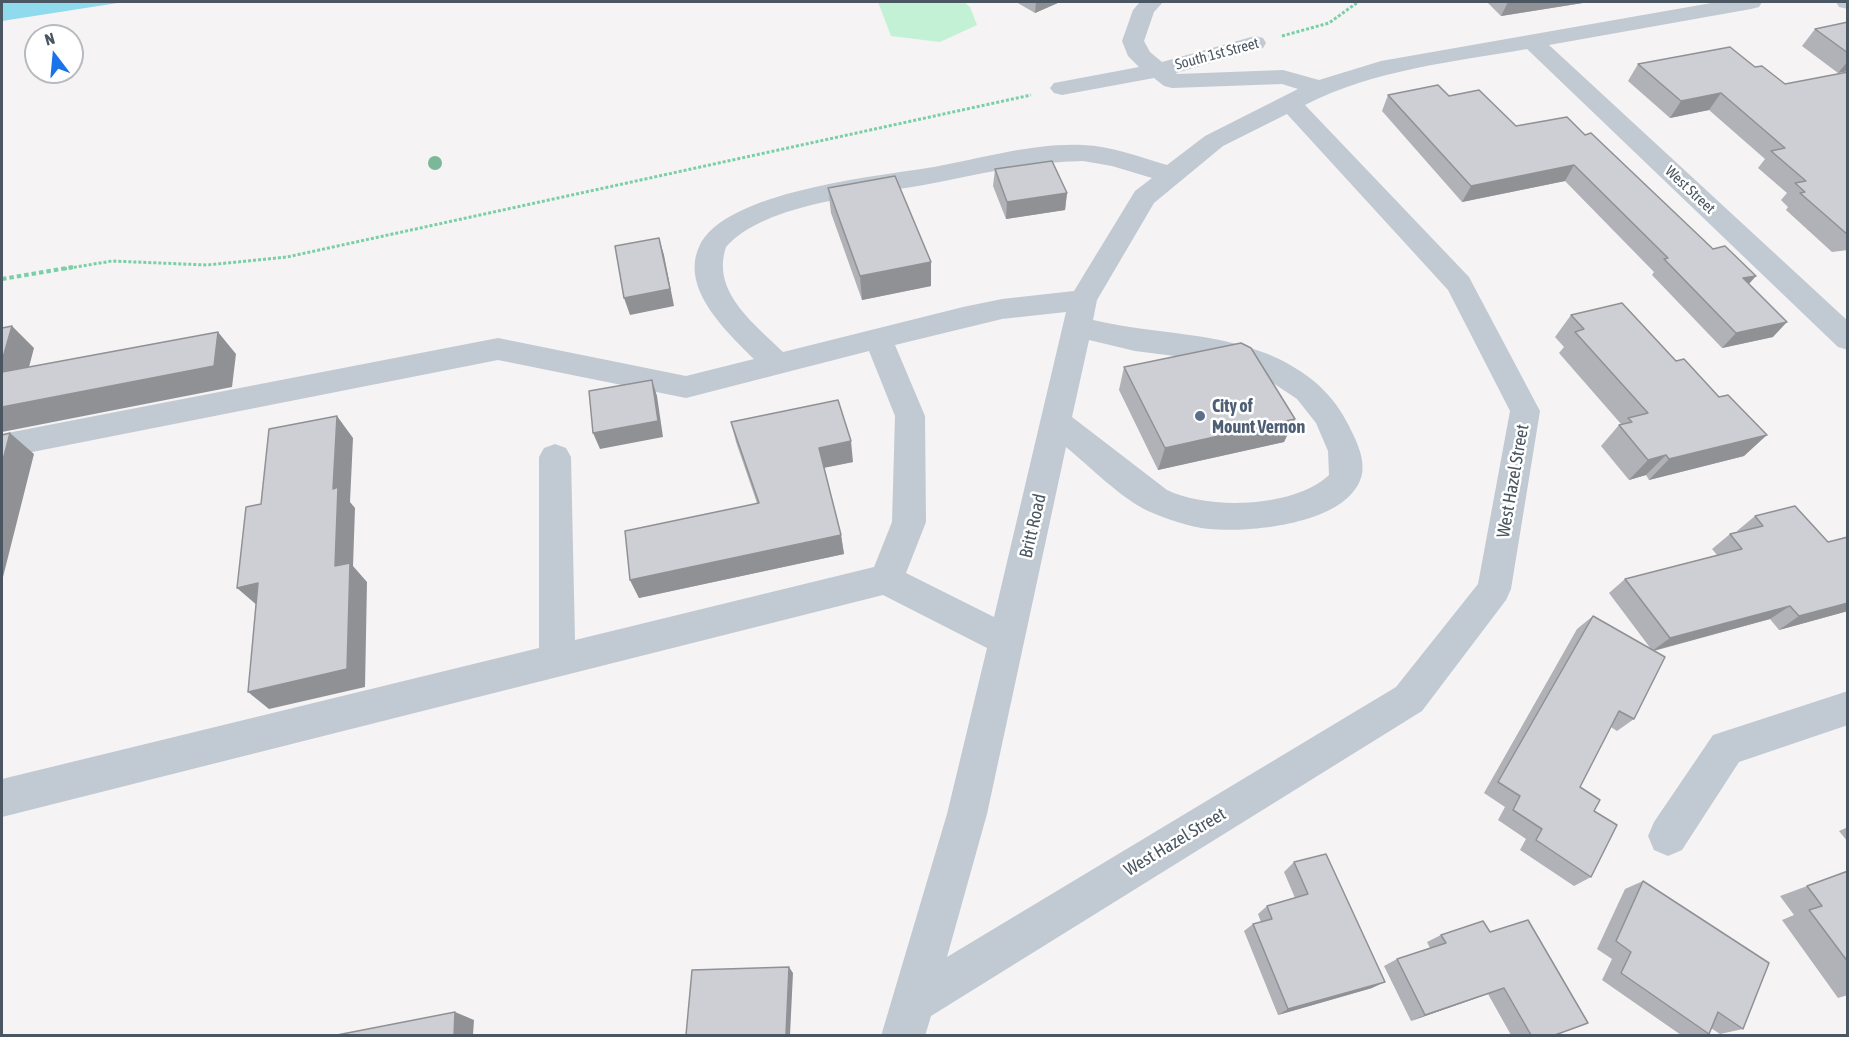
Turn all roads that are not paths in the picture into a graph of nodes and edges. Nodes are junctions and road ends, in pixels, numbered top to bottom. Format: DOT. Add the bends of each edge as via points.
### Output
graph roads {
  1 [pos="1152,2"];
  2 [pos="1751,2"];
  3 [pos="1532,41"];
  4 [pos="1255,43"];
  5 [pos="1159,70"];
  6 [pos="1062,88"];
  7 [pos="1304,95"];
  8 [pos="1172,175"];
  9 [pos="1080,313"];
  10 [pos="878,338"];
  11 [pos="1848,339"];
  12 [pos="776,363"];
  13 [pos="1056,421"];
  14 [pos="2,446"];
  15 [pos="555,457"];
  16 [pos="886,579"];
  17 [pos="1007,640"];
  18 [pos="557,661"];
  19 [pos="1848,708"];
  20 [pos="2,798"];
  21 [pos="1668,836"];
  22 [pos="908,1019"];
  1 -- 5 [label="street" via="1144,10 1133,41 1140,56"];
  2 -- 3 [label="street"];
  3 -- 7 [label="street" via="1381,68"];
  3 -- 11 [label="street, West Street"];
  4 -- 5 [label="street, South 1st Street"];
  5 -- 6 [label="street"];
  5 -- 7 [label="street, South 1st Street" via="1172,81 1283,77"];
  7 -- 8 [label="street, Britt Road" via="1214,141"];
  7 -- 22 [label="street, West Hazel Street" via="1459,284 1525,411 1494,589 1409,699"];
  8 -- 9 [label="street, Britt Road" via="1144,197"];
  8 -- 12 [label="street" via="1086,153 1048,155 847,190 787,203 749,219 715,242 709,275 726,310"];
  9 -- 10 [label="street" via="1002,309"];
  9 -- 13 [label="street, Britt Road"];
  9 -- 13 [label="street" via="1134,340 1196,346 1242,356 1290,380 1313,396 1338,436 1347,469 1344,481 1334,492 1302,505 1267,513 1210,515 1175,508 1146,494"];
  10 -- 12 [label="street"];
  10 -- 16 [label="street" via="910,416 909,522"];
  12 -- 14 [label="street" via="686,387 498,349"];
  13 -- 17 [label="street, Britt Road"];
  15 -- 18 [label="street"];
  16 -- 17 [label="street"];
  16 -- 18 [label="street"];
  17 -- 22 [label="street, Britt Road" via="966,814"];
  18 -- 20 [label="street"];
  19 -- 21 [label="street" via="1726,748"];
}
